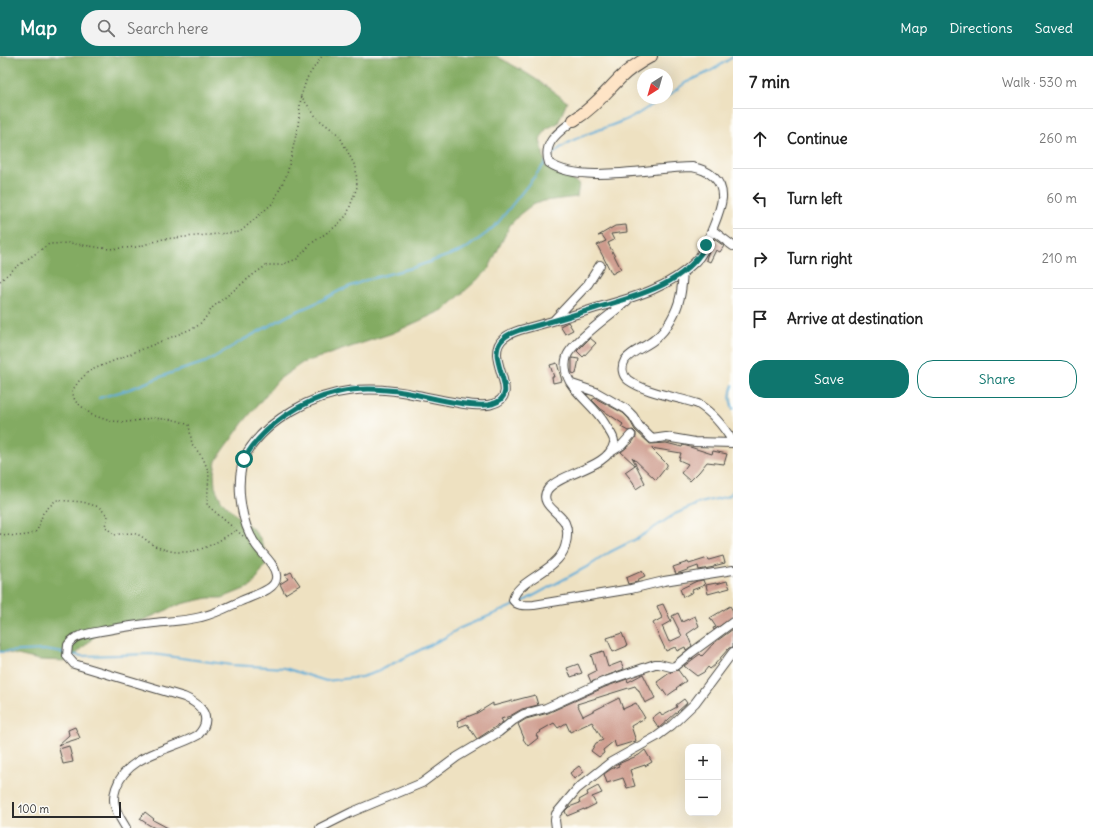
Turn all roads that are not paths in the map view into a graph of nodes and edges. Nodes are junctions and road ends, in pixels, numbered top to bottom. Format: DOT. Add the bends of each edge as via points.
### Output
graph roads {
  1 [pos="651,56"];
  2 [pos="574,120"];
  3 [pos="712,230"];
  4 [pos="733,246"];
  5 [pos="600,265"];
  6 [pos="683,273"];
  7 [pos="630,299"];
  8 [pos="554,321"];
  9 [pos="571,384"];
  10 [pos="631,435"];
  11 [pos="733,442"];
  12 [pos="608,453"];
  13 [pos="733,570"];
  14 [pos="733,622"];
  15 [pos="733,652"];
  16 [pos="126,828"];
  17 [pos="320,828"];
  18 [pos="556,828"];
  1 -- 2 [label="street" via="631,68 591,108"];
  2 -- 3 [label="street" via="556,134 551,142 546,154 549,163 564,171 578,174 692,166 703,169 715,178 722,192 720,209"];
  3 -- 4 [label="street"];
  3 -- 6 [label="street" via="702,253"];
  5 -- 8 [label="street" via="588,284"];
  6 -- 7 [label="street"];
  6 -- 11 [label="street" via="680,298 675,311 656,339 624,361 623,372 636,384 698,404 715,417"];
  7 -- 8 [label="street"];
  7 -- 9 [label="street" via="570,350 565,367"];
  8 -- 16 [label="street" via="520,330 500,342 497,356 505,393 499,402 483,406 395,391 350,390 319,398 286,415 266,431 249,450 244,459 240,480 242,507 250,535 276,574 273,586 211,614 74,638 67,649 67,656 74,664 184,697 197,704 205,716 204,727 198,735 140,761 120,779 114,801"];
  9 -- 11 [label="street" via="596,392 626,409 652,439 666,437 695,442"];
  9 -- 12 [label="street" via="597,412 613,437 613,444"];
  10 -- 12 [label="street" via="622,445"];
  12 -- 13 [label="street" via="595,464 559,481 547,491 547,503 566,525 566,546 553,565 517,591 513,597 514,602 523,606 534,605"];
  14 -- 17 [label="street" via="675,666 655,664 603,682 546,708 524,714 422,783"];
  15 -- 18 [label="street" via="695,702 672,725 611,762 577,789 556,814"];
}
